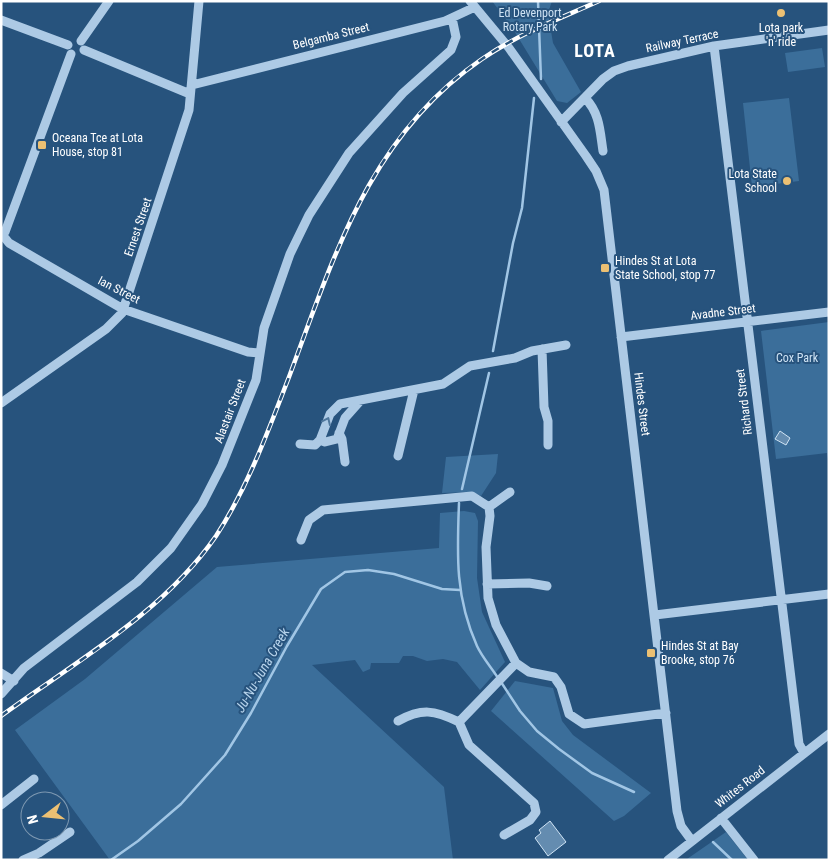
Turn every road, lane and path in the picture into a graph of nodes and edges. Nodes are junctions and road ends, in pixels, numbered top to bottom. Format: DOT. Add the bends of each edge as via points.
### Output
graph roads {
  1 [pos="109,1"];
  2 [pos="199,1"];
  3 [pos="473,4"];
  4 [pos="452,18"];
  5 [pos="1,20"];
  6 [pos="829,30"];
  7 [pos="68,44"];
  8 [pos="82,46"];
  9 [pos="714,46"];
  10 [pos="71,54"];
  11 [pos="191,90"];
  12 [pos="585,98"];
  13 [pos="561,122"];
  14 [pos="603,151"];
  15 [pos="3,235"];
  16 [pos="123,309"];
  17 [pos="829,312"];
  18 [pos="747,322"];
  19 [pos="621,337"];
  20 [pos="566,346"];
  21 [pos="542,349"];
  22 [pos="259,354"];
  23 [pos="414,390"];
  24 [pos="361,400"];
  25 [pos="1,403"];
  26 [pos="339,433"];
  27 [pos="320,440"];
  28 [pos="300,444"];
  29 [pos="548,445"];
  30 [pos="398,456"];
  31 [pos="345,462"];
  32 [pos="510,492"];
  33 [pos="489,507"];
  34 [pos="301,540"];
  35 [pos="487,584"];
  36 [pos="547,586"];
  37 [pos="829,594"];
  38 [pos="780,600"];
  39 [pos="655,615"];
  40 [pos="516,663"];
  41 [pos="1,674"];
  42 [pos="14,681"];
  43 [pos="1,694"];
  44 [pos="666,713"];
  45 [pos="398,721"];
  46 [pos="458,722"];
  47 [pos="829,734"];
  48 [pos="804,753"];
  49 [pos="34,779"];
  50 [pos="1,805"];
  51 [pos="721,818"];
  52 [pos="504,834"];
  53 [pos="692,840"];
  54 [pos="57,841"];
  55 [pos="672,858"];
  56 [pos="24,860"];
  57 [pos="754,860"];
  1 -- 8 [label="street"];
  2 -- 11 [label="street, Ernest Street"];
  3 -- 4 [label="street, Belgamba Street"];
  3 -- 13 [label="street, Hindes Street" via="509,48"];
  4 -- 11 [label="street, Belgamba Street"];
  4 -- 22 [label="street, Alastair Street" via="456,37 451,50 403,93 355,146 310,215 287,263 264,328"];
  5 -- 7 [label="street"];
  6 -- 9 [label="street, Railway Terrace"];
  7 -- 8 [label="street" via="75,40"];
  7 -- 10 [label="street"];
  8 -- 10 [label="street" via="80,55"];
  8 -- 11 [label="street"];
  9 -- 12 [label="street, Railway Terrace" via="614,71"];
  9 -- 18 [label="street, Richard Street"];
  10 -- 15 [label="street"];
  11 -- 16 [label="street, Ernest Street" via="189,110"];
  12 -- 13 [label="street, Railway Terrace"];
  12 -- 14 [label="street" via="599,122"];
  13 -- 19 [label="street, Hindes Street" via="596,171 604,190"];
  15 -- 16 [label="street, Ian Street" via="9,243"];
  16 -- 22 [label="street, Ian Street"];
  16 -- 25 [label="street, Ernest Street" via="106,329"];
  17 -- 18 [label="street, Avadne Street"];
  18 -- 19 [label="street, Avadne Street"];
  18 -- 38 [label="street, Richard Street"];
  19 -- 39 [label="street, Hindes Street"];
  20 -- 21 [label="street"];
  21 -- 23 [label="street" via="515,358 470,366 443,384"];
  21 -- 29 [label="street"];
  22 -- 42 [label="street, Alastair Street" via="256,380 222,464 202,504 171,548 138,582 24,668"];
  23 -- 24 [label="street"];
  23 -- 30 [label="street"];
  24 -- 26 [label="street"];
  27 -- 24 [label="street, one-way" via="335,407"];
  26 -- 27 [label="street" via="333,441"];
  26 -- 31 [label="street"];
  27 -- 28 [label="street" via="315,445"];
  32 -- 33 [label="street"];
  33 -- 34 [label="street" via="472,496 323,510 309,520"];
  33 -- 35 [label="street"];
  35 -- 36 [label="street"];
  35 -- 40 [label="street" via="496,625"];
  37 -- 38 [label="street"];
  38 -- 39 [label="street"];
  38 -- 48 [label="street, Richard Street" via="799,744"];
  39 -- 44 [label="street, Hindes Street"];
  40 -- 44 [label="street" via="529,672 554,676 562,687 569,714 584,724"];
  40 -- 46 [label="street"];
  41 -- 42 [label="street"];
  42 -- 43 [label="street, Alastair Street"];
  44 -- 53 [label="street, Hindes Street" via="677,811 681,826"];
  45 -- 46 [label="street" via="420,712 431,712"];
  46 -- 52 [label="street" via="469,745 534,803 536,812 530,820"];
  47 -- 48 [label="street, Whites Road"];
  48 -- 51 [label="street, Whites Road"];
  49 -- 50 [label="street"];
  51 -- 53 [label="street, Whites Road"];
  51 -- 57 [label="street"];
  53 -- 55 [label="street, Whites Road"];
  54 -- 56 [label="street"];
}
